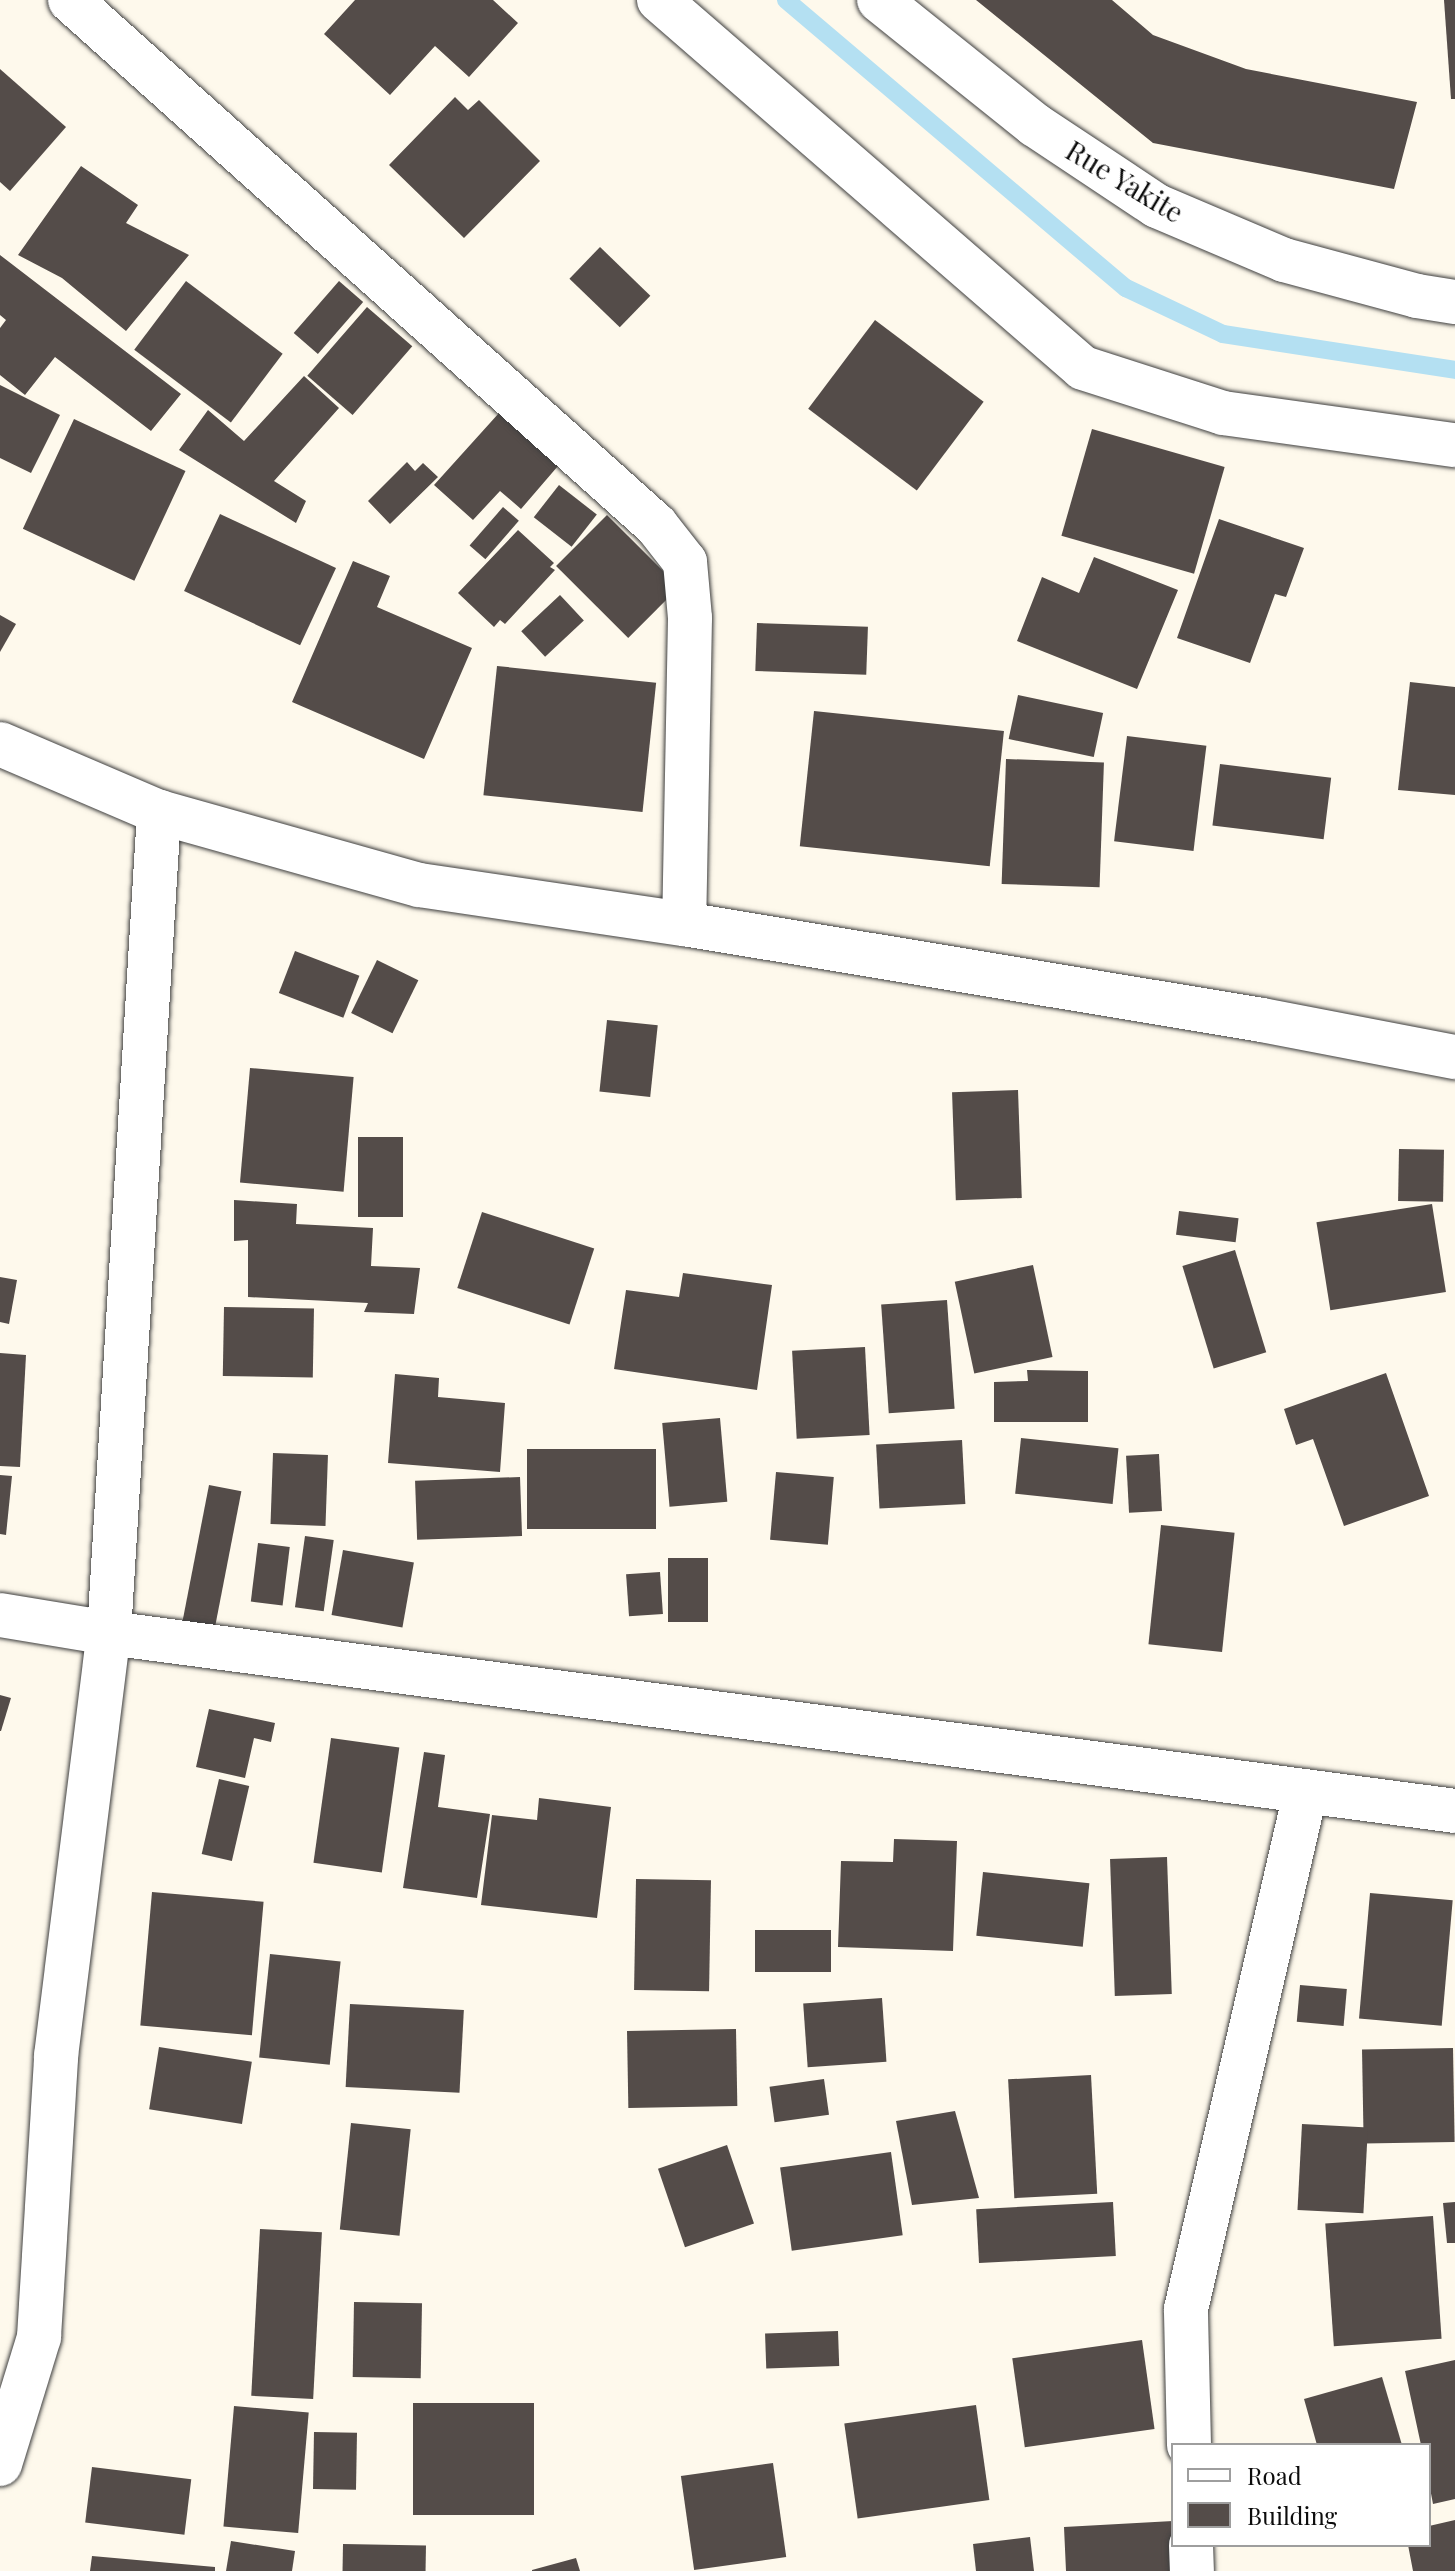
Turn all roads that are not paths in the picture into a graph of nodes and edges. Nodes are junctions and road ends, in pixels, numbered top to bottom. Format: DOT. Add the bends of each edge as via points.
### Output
graph roads {
  1 [pos="70,0"];
  2 [pos="659,0"];
  3 [pos="879,0"];
  4 [pos="1455,302"];
  5 [pos="1455,445"];
  6 [pos="0,744"];
  7 [pos="159,812"];
  8 [pos="684,924"];
  9 [pos="1455,1057"];
  10 [pos="0,1615"];
  11 [pos="109,1633"];
  12 [pos="1305,1794"];
  13 [pos="1455,1811"];
  14 [pos="1189,2443"];
  15 [pos="0,2464"];
  16 [pos="1191,2547"];
  17 [pos="1192,2571"];
  1 -- 8 [label="street" via="644,515 685,562 690,618"];
  2 -- 5 [label="street" via="1083,368 1223,413"];
  3 -- 4 [label="street, Rue Yakite" via="1035,125 1157,206 1284,260"];
  6 -- 7 [label="street"];
  7 -- 8 [label="street" via="419,885"];
  7 -- 11 [label="street"];
  8 -- 9 [label="street"];
  10 -- 11 [label="street"];
  11 -- 12 [label="street"];
  11 -- 15 [label="street" via="56,2056 39,2337"];
  12 -- 13 [label="street"];
  12 -- 14 [label="street" via="1186,2309"];
  16 -- 17 [label="street"];
}
